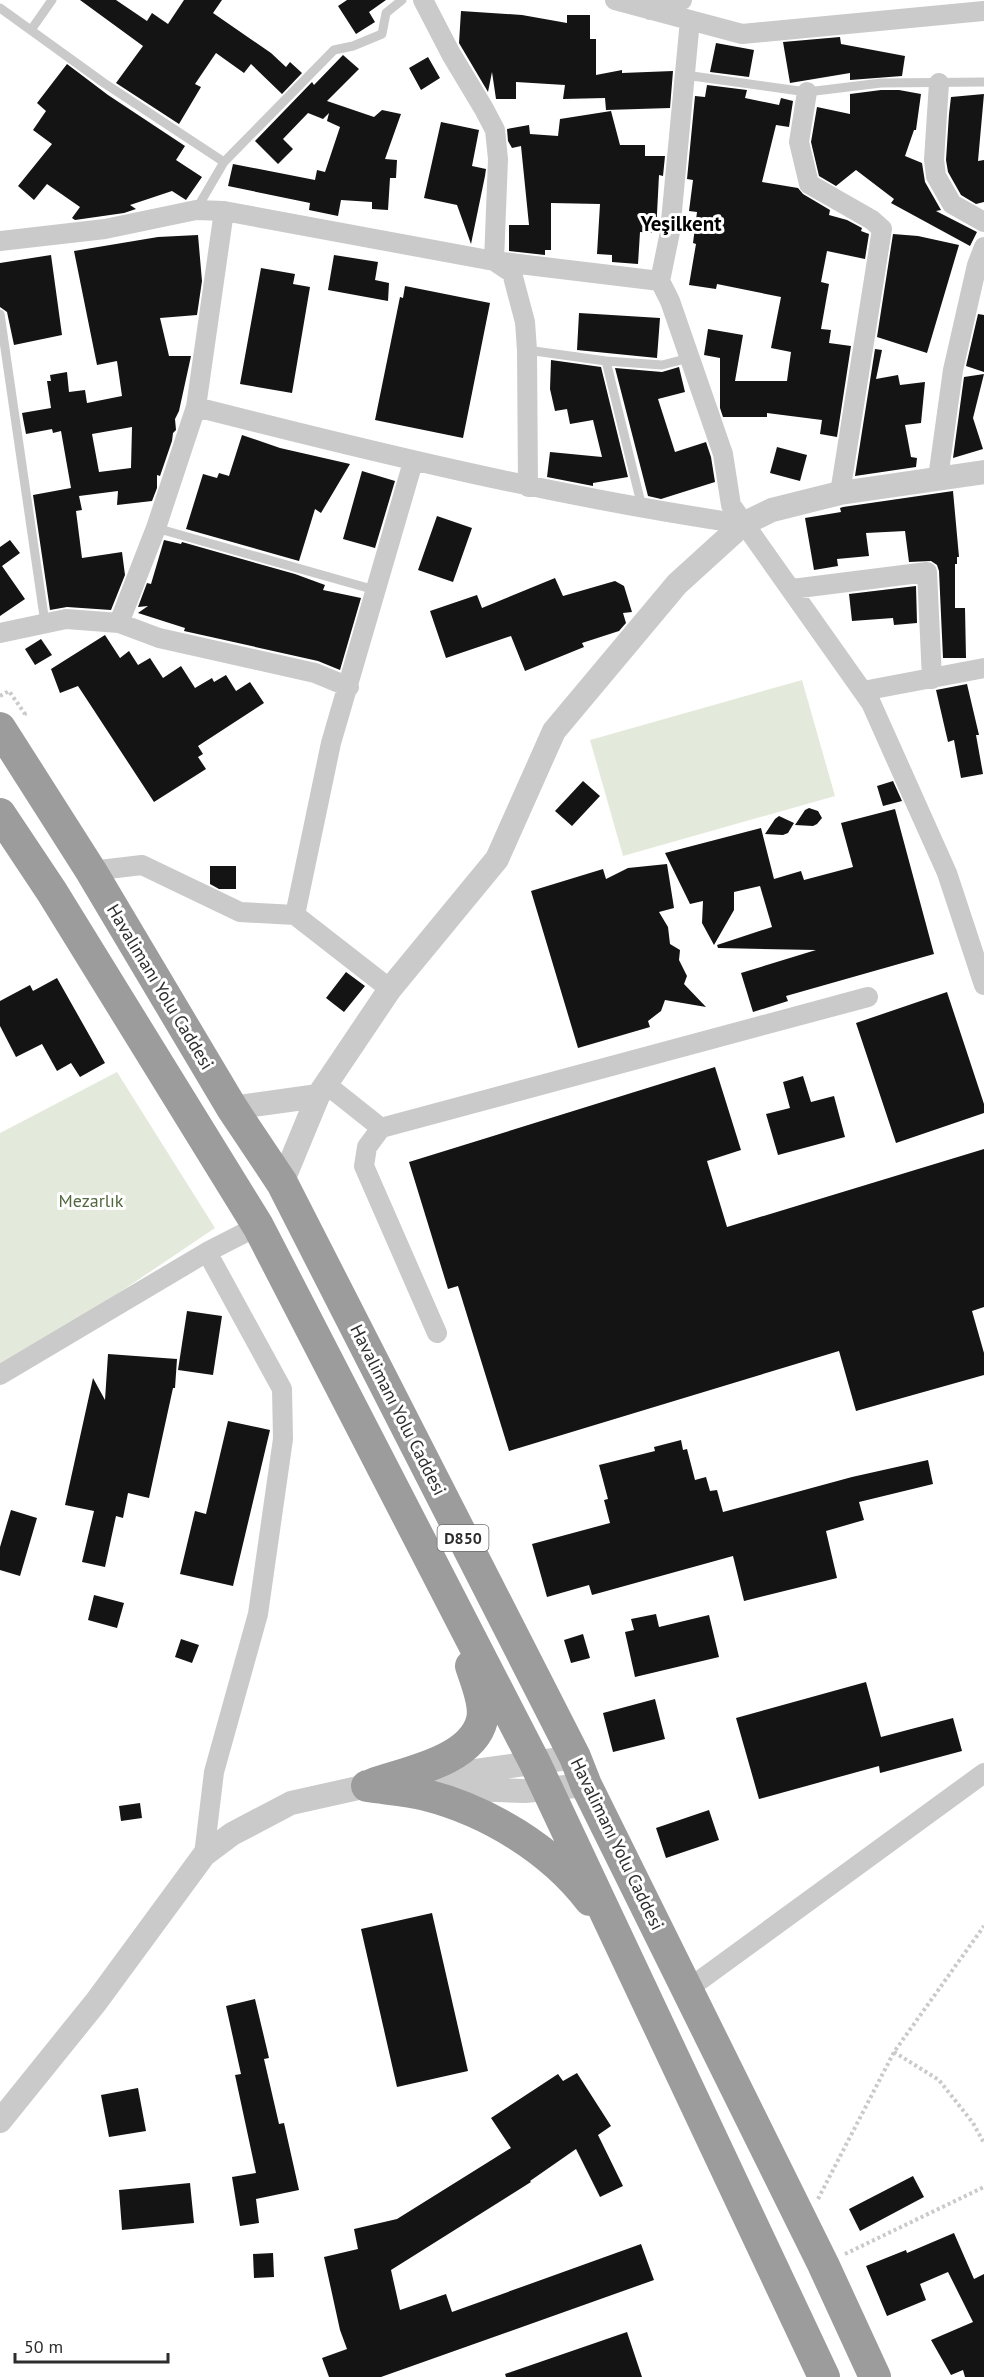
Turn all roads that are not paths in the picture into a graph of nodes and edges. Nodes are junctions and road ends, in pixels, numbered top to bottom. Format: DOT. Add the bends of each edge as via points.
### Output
graph roads {
  1 [pos="52,0"];
  2 [pos="402,0"];
  3 [pos="423,0"];
  4 [pos="615,0"];
  5 [pos="682,0"];
  6 [pos="0,8"];
  7 [pos="650,10"];
  8 [pos="984,11"];
  9 [pos="690,20"];
  10 [pos="31,30"];
  11 [pos="685,75"];
  12 [pos="984,82"];
  13 [pos="939,83"];
  14 [pos="807,92"];
  15 [pos="224,162"];
  16 [pos="196,210"];
  17 [pos="224,210"];
  18 [pos="984,222"];
  19 [pos="0,240"];
  20 [pos="984,246"];
  21 [pos="494,261"];
  22 [pos="660,281"];
  23 [pos="977,297"];
  24 [pos="0,314"];
  25 [pos="527,350"];
  26 [pos="689,358"];
  27 [pos="606,361"];
  28 [pos="196,407"];
  29 [pos="413,462"];
  30 [pos="984,472"];
  31 [pos="938,478"];
  32 [pos="528,487"];
  33 [pos="840,493"];
  34 [pos="643,509"];
  35 [pos="743,524"];
  36 [pos="156,528"];
  37 [pos="792,589"];
  38 [pos="375,590"];
  39 [pos="45,622"];
  40 [pos="119,623"];
  41 [pos="0,633"];
  42 [pos="984,668"];
  43 [pos="932,679"];
  44 [pos="349,687"];
  45 [pos="864,691"];
  46 [pos="0,728"];
  47 [pos="2,820"];
  48 [pos="91,871"];
  49 [pos="295,915"];
  50 [pos="984,985"];
  51 [pos="390,988"];
  52 [pos="868,997"];
  53 [pos="322,1091"];
  54 [pos="232,1108"];
  55 [pos="381,1128"];
  56 [pos="282,1182"];
  57 [pos="258,1226"];
  58 [pos="207,1252"];
  59 [pos="437,1333"];
  60 [pos="0,1375"];
  61 [pos="452,1599"];
  62 [pos="580,1771"];
  63 [pos="984,1773"];
  64 [pos="541,1776"];
  65 [pos="367,1785"];
  66 [pos="204,1855"];
  67 [pos="615,1933"];
  68 [pos="688,1989"];
  69 [pos="0,2121"];
  70 [pos="824,2377"];
  71 [pos="875,2377"];
  1 -- 10 [label="lane"];
  2 -- 15 [label="lane" via="386,13 381,34 334,50"];
  3 -- 21 [label="street" via="495,130 498,159"];
  4 -- 7 [label="street"];
  5 -- 7 [label="street"];
  6 -- 10 [label="lane"];
  7 -- 9 [label="street"];
  8 -- 9 [label="street" via="742,33"];
  9 -- 11 [label="street"];
  10 -- 15 [label="lane"];
  11 -- 14 [label="lane"];
  11 -- 22 [label="street" via="670,232"];
  12 -- 13 [label="lane"];
  13 -- 14 [label="lane" via="881,83"];
  13 -- 18 [label="street" via="936,176 952,204"];
  14 -- 33 [label="street" via="799,142 809,184 882,229"];
  15 -- 16 [label="lane"];
  16 -- 17 [label="street"];
  16 -- 19 [label="street" via="105,229"];
  17 -- 21 [label="street"];
  17 -- 28 [label="street"];
  20 -- 23 [label="street" via="977,265"];
  21 -- 22 [label="street"];
  21 -- 25 [label="street" via="512,273 525,322"];
  22 -- 26 [label="street"];
  23 -- 31 [label="street" via="953,370"];
  24 -- 39 [label="lane"];
  25 -- 27 [label="lane"];
  25 -- 32 [label="street"];
  26 -- 27 [label="lane" via="662,365"];
  26 -- 35 [label="street" via="723,454 731,505"];
  27 -- 34 [label="lane"];
  28 -- 29 [label="street"];
  28 -- 36 [label="street"];
  29 -- 32 [label="street"];
  29 -- 38 [label="street"];
  30 -- 31 [label="street"];
  31 -- 33 [label="street"];
  32 -- 34 [label="street"];
  33 -- 35 [label="street" via="772,510"];
  34 -- 35 [label="street"];
  35 -- 37 [label="street"];
  35 -- 51 [label="street" via="677,584 554,731 498,859"];
  36 -- 38 [label="lane"];
  36 -- 40 [label="street"];
  37 -- 43 [label="street" via="927,572"];
  37 -- 45 [label="street"];
  38 -- 44 [label="street"];
  39 -- 40 [label="street" via="66,619"];
  39 -- 41 [label="street"];
  40 -- 44 [label="street" via="159,638 315,673"];
  42 -- 43 [label="street"];
  43 -- 45 [label="street"];
  44 -- 49 [label="street" via="331,743"];
  45 -- 50 [label="street" via="947,873"];
  46 -- 48 [label="highway, Havalimanı Yolu Caddesi / D850"];
  47 -- 57 [label="highway, D850" via="52,892"];
  48 -- 49 [label="street" via="142,865 240,912"];
  48 -- 54 [label="highway, Havalimanı Yolu Caddesi / D850"];
  49 -- 51 [label="street"];
  51 -- 53 [label="street"];
  52 -- 55 [label="street"];
  53 -- 54 [label="street"];
  53 -- 55 [label="street"];
  53 -- 56 [label="street"];
  54 -- 56 [label="highway, Havalimanı Yolu Caddesi / D850"];
  55 -- 59 [label="street" via="367,1147 364,1166"];
  56 -- 62 [label="highway, Havalimanı Yolu Caddesi / D850"];
  57 -- 58 [label="street"];
  57 -- 61 [label="highway, D850"];
  58 -- 60 [label="street"];
  58 -- 66 [label="street" via="282,1389 283,1439 258,1614 214,1772"];
  61 -- 64 [label="highway, D850"];
  61 -- 65 [label="highway" via="481,1699 482,1719 473,1739 444,1761"];
  62 -- 64 [label="street"];
  62 -- 68 [label="highway, Havalimanı Yolu Caddesi / D850"];
  63 -- 68 [label="street"];
  64 -- 65 [label="street" via="525,1791"];
  64 -- 67 [label="highway, D850"];
  65 -- 66 [label="street" via="291,1803 232,1834"];
  65 -- 67 [label="highway" via="426,1795 483,1815 534,1846 579,1885"];
  66 -- 69 [label="street" via="96,2002"];
  67 -- 70 [label="highway, D850"];
  68 -- 71 [label="highway, Havalimanı Yolu Caddesi / D850"];
}
